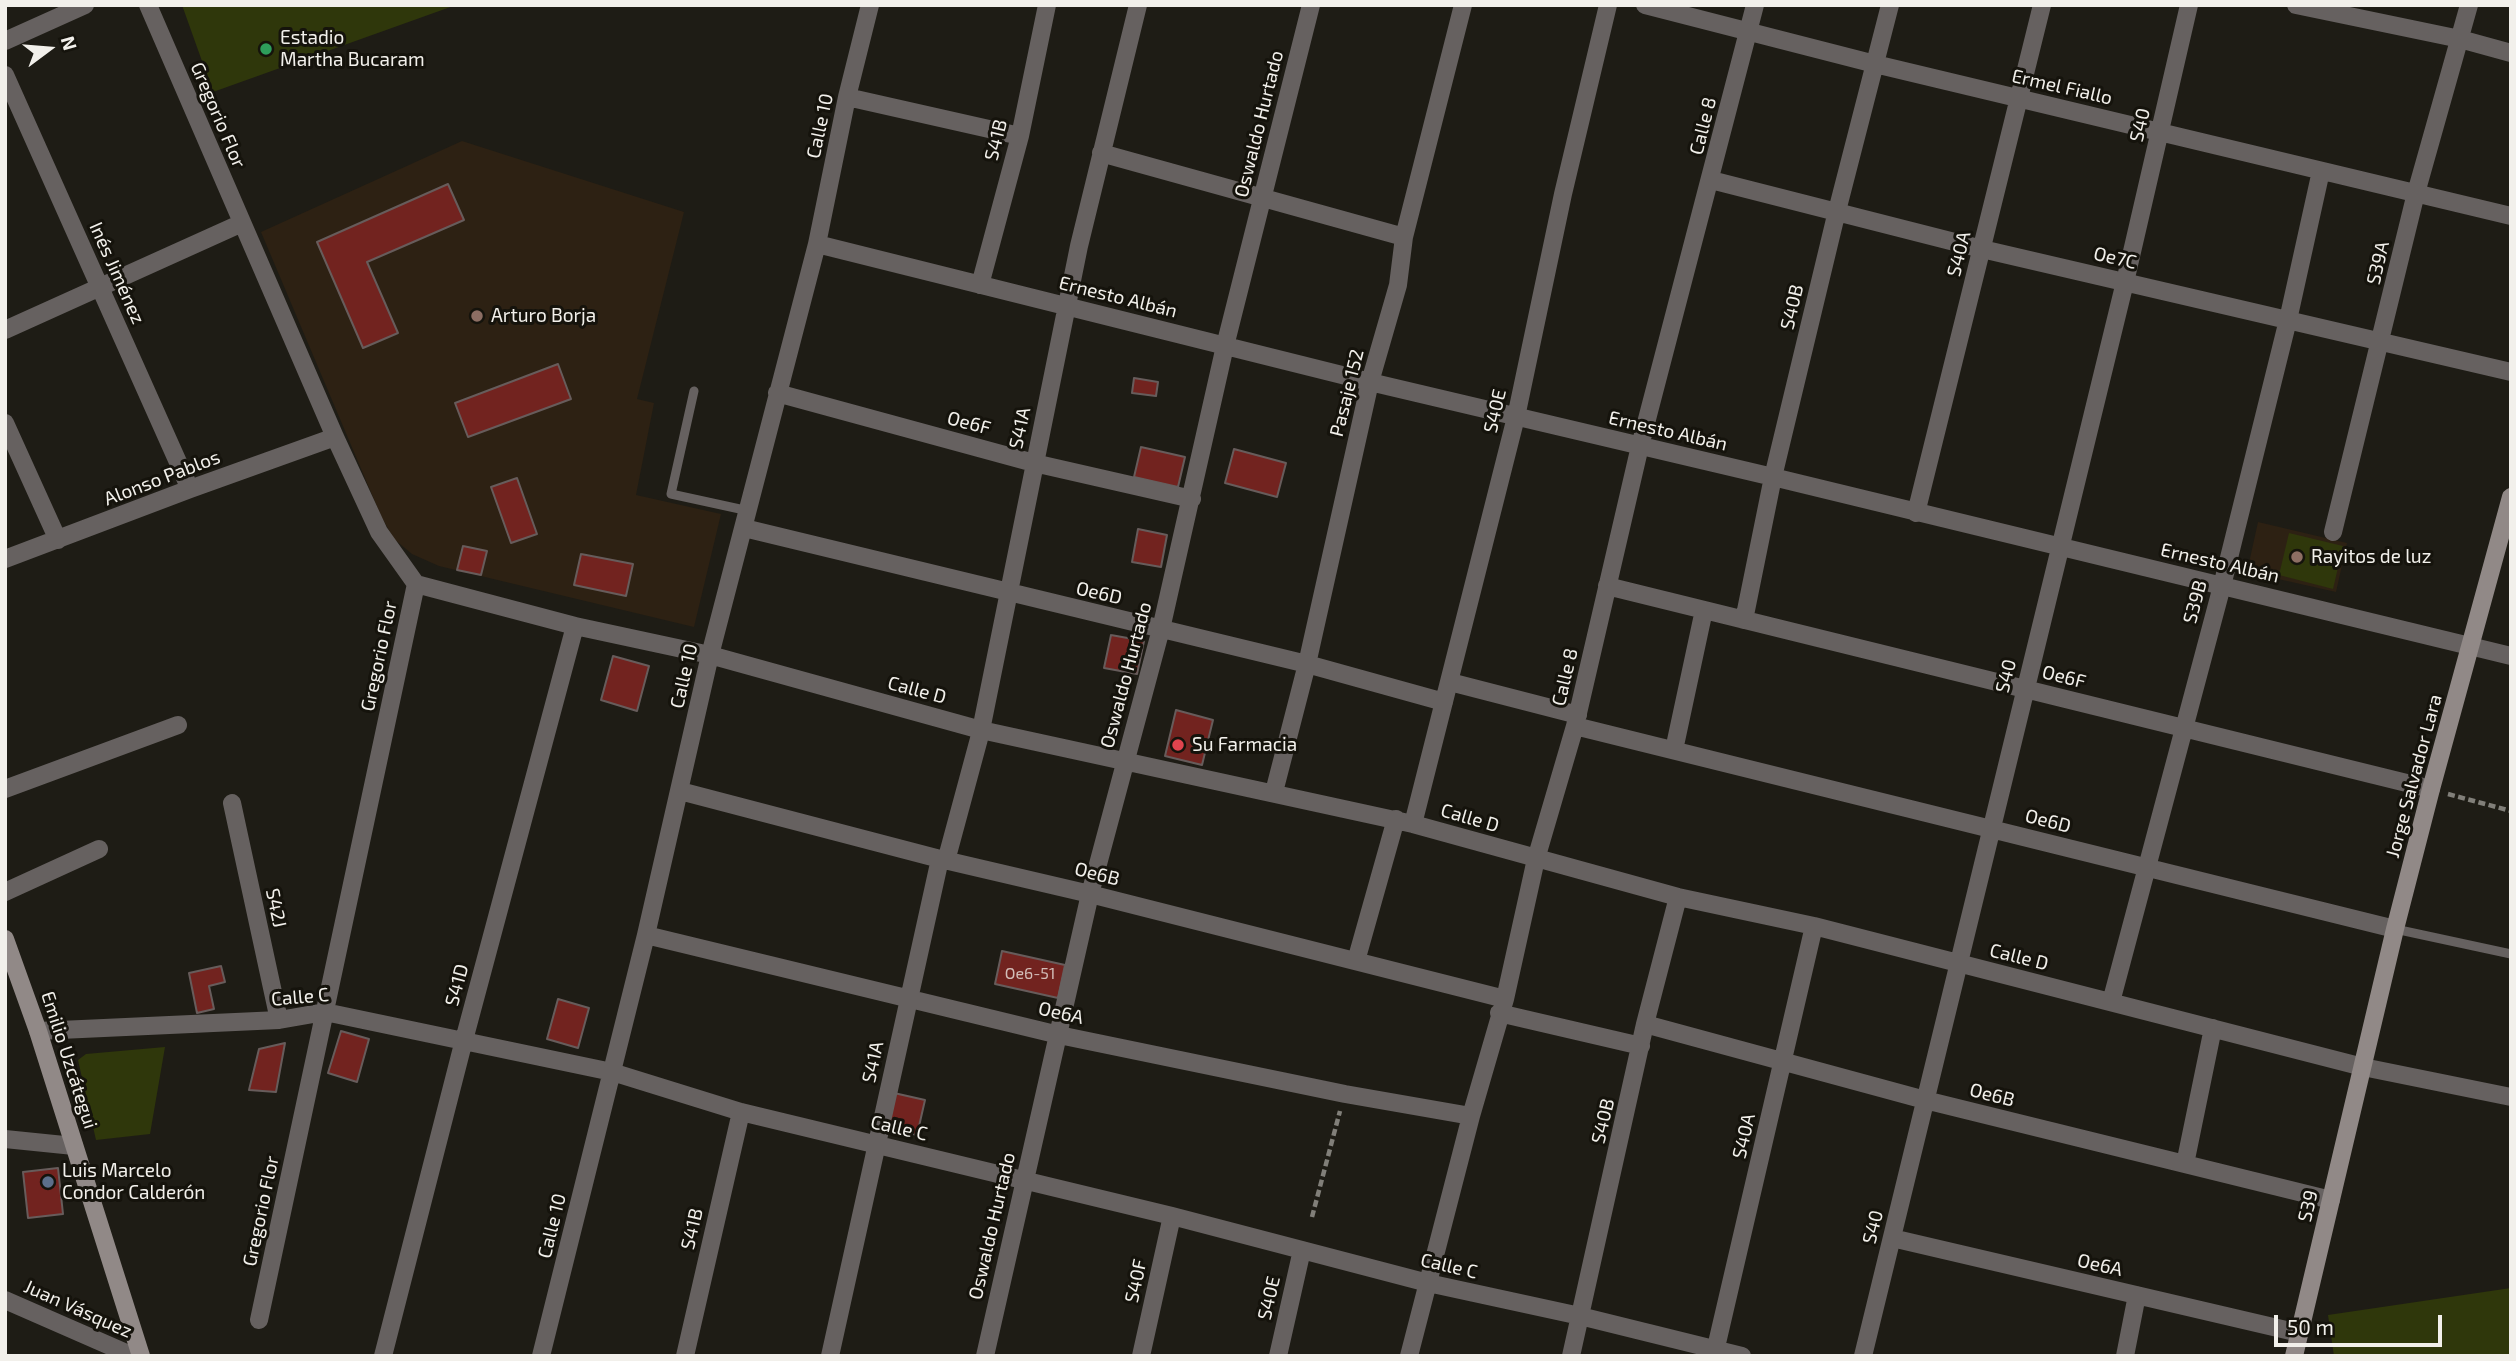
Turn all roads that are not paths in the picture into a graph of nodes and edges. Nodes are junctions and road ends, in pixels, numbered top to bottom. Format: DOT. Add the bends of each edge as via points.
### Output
graph roads {
  1 [pos="85,5"];
  2 [pos="148,5"];
  3 [pos="870,5"];
  4 [pos="1047,5"];
  5 [pos="1138,5"];
  6 [pos="1311,5"];
  7 [pos="1463,5"];
  8 [pos="1608,5"];
  9 [pos="1645,5"];
  10 [pos="1755,5"];
  11 [pos="1890,5"];
  12 [pos="2042,5"];
  13 [pos="2189,5"];
  14 [pos="2296,5"];
  15 [pos="2469,5"];
  16 [pos="1749,33"];
  17 [pos="2460,39"];
  18 [pos="5,41"];
  19 [pos="2511,53"];
  20 [pos="1875,64"];
  21 [pos="5,75"];
  22 [pos="847,97"];
  23 [pos="2020,98"];
  24 [pos="2160,132"];
  25 [pos="1020,135"];
  26 [pos="1101,153"];
  27 [pos="2321,170"];
  28 [pos="1711,180"];
  29 [pos="2416,193"];
  30 [pos="1262,198"];
  31 [pos="1837,211"];
  32 [pos="2511,216"];
  33 [pos="242,223"];
  34 [pos="1404,237"];
  35 [pos="817,244"];
  36 [pos="1982,249"];
  37 [pos="2125,282"];
  38 [pos="980,285"];
  39 [pos="100,288"];
  40 [pos="1068,305"];
  41 [pos="2288,320"];
  42 [pos="5,330"];
  43 [pos="2381,342"];
  44 [pos="1225,346"];
  45 [pos="2511,372"];
  46 [pos="1370,382"];
  47 [pos="694,391"];
  48 [pos="777,393"];
  49 [pos="1516,417"];
  50 [pos="5,423"];
  51 [pos="335,438"];
  52 [pos="1640,446"];
  53 [pos="1034,463"];
  54 [pos="1773,477"];
  55 [pos="191,489"];
  56 [pos="2511,496"];
  57 [pos="1192,499"];
  58 [pos="1916,513"];
  59 [pos="747,520"];
  60 [pos="2333,532"];
  61 [pos="58,541"];
  62 [pos="2059,547"];
  63 [pos="5,559"];
  64 [pos="416,584"];
  65 [pos="1607,586"];
  66 [pos="2222,586"];
  67 [pos="1010,593"];
  68 [pos="1704,610"];
  69 [pos="1744,620"];
  70 [pos="575,626"];
  71 [pos="1161,629"];
  72 [pos="2471,645"];
  73 [pos="710,655"];
  74 [pos="2511,656"];
  75 [pos="1307,664"];
  76 [pos="1450,682"];
  77 [pos="2024,689"];
  78 [pos="1444,702"];
  79 [pos="1577,720"];
  80 [pos="178,725"];
  81 [pos="2183,729"];
  82 [pos="981,730"];
  83 [pos="1674,750"];
  84 [pos="1125,761"];
  85 [pos="5,789"];
  86 [pos="2431,789"];
  87 [pos="680,792"];
  88 [pos="1274,792"];
  89 [pos="232,803"];
  90 [pos="1405,821"];
  91 [pos="1991,829"];
  92 [pos="99,849"];
  93 [pos="1536,859"];
  94 [pos="943,860"];
  95 [pos="2147,867"];
  96 [pos="5,892"];
  97 [pos="1090,894"];
  98 [pos="1678,897"];
  99 [pos="1814,926"];
  100 [pos="2395,929"];
  101 [pos="646,934"];
  102 [pos="5,939"];
  103 [pos="2511,954"];
  104 [pos="1356,961"];
  105 [pos="1958,963"];
  106 [pos="908,998"];
  107 [pos="2111,1002"];
  108 [pos="1502,1006"];
  109 [pos="325,1012"];
  110 [pos="279,1020"];
  111 [pos="1645,1024"];
  112 [pos="2213,1028"];
  113 [pos="38,1031"];
  114 [pos="1059,1035"];
  115 [pos="464,1040"];
  116 [pos="1641,1046"];
  117 [pos="1783,1060"];
  118 [pos="2363,1067"];
  119 [pos="612,1072"];
  120 [pos="2511,1097"];
  121 [pos="1925,1100"];
  122 [pos="741,1112"];
  123 [pos="1471,1116"];
  124 [pos="5,1139"];
  125 [pos="877,1145"];
  126 [pos="74,1146"];
  127 [pos="2185,1164"];
  128 [pos="1024,1179"];
  129 [pos="2331,1200"];
  130 [pos="1172,1216"];
  131 [pos="1892,1238"];
  132 [pos="1302,1250"];
  133 [pos="1428,1283"];
  134 [pos="2137,1295"];
  135 [pos="5,1300"];
  136 [pos="1580,1316"];
  137 [pos="259,1321"];
  138 [pos="2299,1333"];
  139 [pos="1715,1353"];
  140 [pos="133,1356"];
  141 [pos="141,1356"];
  142 [pos="383,1356"];
  143 [pos="541,1356"];
  144 [pos="685,1356"];
  145 [pos="830,1356"];
  146 [pos="985,1356"];
  147 [pos="1141,1356"];
  148 [pos="1278,1356"];
  149 [pos="1409,1356"];
  150 [pos="1571,1356"];
  151 [pos="1742,1356"];
  152 [pos="1863,1356"];
  153 [pos="2124,1356"];
  154 [pos="2294,1356"];
  1 -- 18 [label="street"];
  2 -- 33 [label="street, Gregorio Flor"];
  3 -- 22 [label="street, Calle 10"];
  4 -- 25 [label="street, S41B"];
  5 -- 26 [label="street, S41A"];
  6 -- 30 [label="street, Oswaldo Hurtado"];
  7 -- 34 [label="street, Pasaje 152"];
  8 -- 49 [label="street, S40E"];
  9 -- 16 [label="street, Ermel Fiallo"];
  10 -- 16 [label="street, Calle 8"];
  11 -- 20 [label="street, S40B"];
  12 -- 23 [label="street, S40A"];
  13 -- 24 [label="street, S40"];
  14 -- 17 [label="street"];
  15 -- 17 [label="street, S39A"];
  16 -- 20 [label="street, Ermel Fiallo"];
  16 -- 28 [label="street, Calle 8"];
  17 -- 19 [label="street"];
  17 -- 29 [label="street, S39A"];
  20 -- 23 [label="street, Ermel Fiallo"];
  20 -- 31 [label="street, S40B"];
  21 -- 39 [label="street, Inés Jiménez"];
  22 -- 25 [label="street"];
  22 -- 35 [label="street, Calle 10"];
  23 -- 24 [label="street, Ermel Fiallo"];
  23 -- 36 [label="street, S40A"];
  24 -- 27 [label="street, Ermel Fiallo"];
  24 -- 37 [label="street, S40"];
  25 -- 38 [label="street, S41B"];
  26 -- 30 [label="street"];
  26 -- 40 [label="street, S41A"];
  27 -- 29 [label="street, Ermel Fiallo"];
  27 -- 41 [label="street, S39B"];
  28 -- 31 [label="street, Oe7C"];
  28 -- 52 [label="street, Calle 8"];
  29 -- 32 [label="street, Ermel Fiallo"];
  29 -- 43 [label="street, S39A"];
  30 -- 34 [label="street"];
  30 -- 44 [label="street, Oswaldo Hurtado"];
  31 -- 36 [label="street, Oe7C"];
  31 -- 54 [label="street, S40B"];
  33 -- 39 [label="street"];
  33 -- 51 [label="street, Gregorio Flor"];
  34 -- 46 [label="street, Pasaje 152" via="1398,285"];
  35 -- 38 [label="street, Ernesto Albán"];
  35 -- 48 [label="street, Calle 10"];
  36 -- 37 [label="street, Oe7C"];
  36 -- 58 [label="street, S40A"];
  37 -- 41 [label="street, Oe7C"];
  37 -- 62 [label="street, S40"];
  38 -- 40 [label="street, Ernesto Albán"];
  39 -- 42 [label="street"];
  39 -- 55 [label="street, Inés Jiménez"];
  40 -- 44 [label="street, Ernesto Albán"];
  40 -- 53 [label="street, S41A"];
  41 -- 43 [label="street, Oe7C"];
  41 -- 66 [label="street, S39B"];
  43 -- 45 [label="street, Oe7C"];
  43 -- 60 [label="street, S39A"];
  44 -- 46 [label="street, Ernesto Albán"];
  44 -- 57 [label="street, Oswaldo Hurtado"];
  46 -- 49 [label="street, Ernesto Albán"];
  46 -- 75 [label="street, Pasaje 152"];
  47 -- 59 [label="lane" via="671,495"];
  48 -- 53 [label="street, Oe6F"];
  48 -- 59 [label="street, Calle 10"];
  49 -- 52 [label="street, Ernesto Albán"];
  49 -- 76 [label="street, S40E"];
  50 -- 61 [label="street"];
  51 -- 55 [label="street, Alonso Pablos"];
  51 -- 64 [label="street, Gregorio Flor" via="379,532"];
  52 -- 54 [label="street, Ernesto Albán"];
  52 -- 65 [label="street, Calle 8"];
  53 -- 57 [label="street, Oe6F"];
  53 -- 67 [label="street, S41A"];
  54 -- 58 [label="street, Ernesto Albán"];
  54 -- 69 [label="street, S40B"];
  55 -- 61 [label="street, Alonso Pablos"];
  56 -- 72 [label="street, Jorge Salvador Lara"];
  57 -- 71 [label="street, Oswaldo Hurtado"];
  58 -- 62 [label="street, Ernesto Albán"];
  59 -- 67 [label="street, Oe6D"];
  59 -- 73 [label="street, Calle 10"];
  61 -- 63 [label="street, Alonso Pablos"];
  62 -- 66 [label="street, Ernesto Albán"];
  62 -- 77 [label="street, S40"];
  64 -- 70 [label="street, Calle D"];
  64 -- 109 [label="street, Gregorio Flor"];
  65 -- 68 [label="street, Oe6F"];
  65 -- 79 [label="street, Calle 8"];
  66 -- 72 [label="street, Ernesto Albán"];
  66 -- 81 [label="street, S39B"];
  67 -- 71 [label="street, Oe6D"];
  67 -- 82 [label="street, S41A"];
  68 -- 69 [label="street, Oe6F"];
  68 -- 83 [label="street"];
  69 -- 77 [label="street, Oe6F"];
  70 -- 73 [label="street, Calle D"];
  70 -- 115 [label="street, S41D"];
  71 -- 75 [label="street, Oe6D"];
  71 -- 84 [label="street, Oswaldo Hurtado"];
  72 -- 74 [label="street, Ernesto Albán"];
  72 -- 86 [label="street, Jorge Salvador Lara"];
  73 -- 82 [label="street, Calle D"];
  73 -- 87 [label="street, Calle 10"];
  75 -- 78 [label="street, Oe6D"];
  75 -- 88 [label="street, Pasaje 152"];
  76 -- 78 [label="street, S40E"];
  76 -- 79 [label="street, Oe6D"];
  77 -- 81 [label="street, Oe6F"];
  77 -- 91 [label="street, S40"];
  78 -- 90 [label="street, S40E"];
  79 -- 83 [label="street, Oe6D"];
  79 -- 93 [label="street, Calle 8"];
  80 -- 85 [label="street"];
  81 -- 86 [label="street, Oe6F"];
  81 -- 95 [label="street, S39B"];
  82 -- 84 [label="street, Calle D"];
  82 -- 94 [label="street, S41A"];
  83 -- 91 [label="street, Oe6D"];
  84 -- 88 [label="street, Calle D"];
  84 -- 97 [label="street, Oswaldo Hurtado"];
  86 -- 100 [label="street, Jorge Salvador Lara"];
  87 -- 94 [label="street, Oe6B"];
  87 -- 101 [label="street, Calle 10"];
  88 -- 90 [label="street, Calle D"];
  89 -- 110 [label="street, S42J"];
  90 -- 93 [label="street, Calle D"];
  90 -- 104 [label="street, S40E"];
  91 -- 95 [label="street, Oe6D"];
  91 -- 105 [label="street, S40"];
  92 -- 96 [label="street"];
  93 -- 98 [label="street, Calle D"];
  93 -- 108 [label="street, Calle 8"];
  94 -- 97 [label="street, Oe6B"];
  94 -- 106 [label="street, S41A"];
  95 -- 100 [label="street, Oe6D"];
  95 -- 107 [label="street, S39B"];
  97 -- 104 [label="street, Oe6B"];
  97 -- 114 [label="street, Oswaldo Hurtado"];
  98 -- 99 [label="street, Calle D"];
  98 -- 111 [label="street, S40B"];
  99 -- 105 [label="street, Calle D"];
  99 -- 117 [label="street, S40A"];
  100 -- 103 [label="lane, Oe6D"];
  100 -- 118 [label="street, Jorge Salvador Lara"];
  101 -- 106 [label="street, Oe6A"];
  101 -- 119 [label="street, Calle 10"];
  102 -- 113 [label="street, Emilio Uzcátegui"];
  104 -- 108 [label="street, Oe6B"];
  105 -- 107 [label="street, Calle D"];
  105 -- 121 [label="street, S40"];
  106 -- 114 [label="street, Oe6A"];
  106 -- 125 [label="street, S41A"];
  107 -- 112 [label="street, Calle D"];
  108 -- 116 [label="street, Oe6B"];
  108 -- 123 [label="street, Calle 8"];
  109 -- 110 [label="street, Calle C"];
  109 -- 115 [label="street, Calle C"];
  109 -- 137 [label="street, Gregorio Flor"];
  110 -- 113 [label="street, Calle C"];
  111 -- 116 [label="street, S40B"];
  111 -- 117 [label="street, Oe6B"];
  112 -- 118 [label="street, Calle D"];
  112 -- 127 [label="street"];
  113 -- 126 [label="street, Emilio Uzcátegui"];
  114 -- 123 [label="street, Oe6A"];
  114 -- 128 [label="street, Oswaldo Hurtado"];
  115 -- 119 [label="street, Calle C"];
  115 -- 142 [label="street, S41D"];
  116 -- 136 [label="street, S40B"];
  117 -- 121 [label="street, Oe6B"];
  117 -- 139 [label="street, S40A"];
  118 -- 120 [label="street, Calle D"];
  118 -- 129 [label="street, S39"];
  119 -- 122 [label="street, Calle C"];
  119 -- 143 [label="street, Calle 10"];
  121 -- 127 [label="street, Oe6B"];
  121 -- 131 [label="street, S40"];
  122 -- 125 [label="street, Calle C"];
  122 -- 144 [label="street, S41B"];
  123 -- 133 [label="street, Calle 8"];
  124 -- 126 [label="street"];
  125 -- 128 [label="street, Calle C"];
  125 -- 145 [label="street, S41A"];
  126 -- 141 [label="street, Emilio Uzcátegui"];
  127 -- 129 [label="street, Oe6B"];
  128 -- 130 [label="street, Calle C"];
  128 -- 146 [label="street, Oswaldo Hurtado"];
  129 -- 138 [label="street, S39"];
  130 -- 132 [label="street, Calle C"];
  130 -- 147 [label="street, S40F"];
  131 -- 134 [label="street, Oe6A"];
  131 -- 152 [label="street, S40"];
  132 -- 133 [label="street, Calle C"];
  132 -- 148 [label="street, S40E"];
  133 -- 136 [label="street, Calle C"];
  133 -- 149 [label="street, Calle 8"];
  134 -- 138 [label="street, Oe6A"];
  134 -- 153 [label="street"];
  135 -- 140 [label="street, Juan Vásquez"];
  136 -- 139 [label="street, Calle C"];
  136 -- 150 [label="street, S40B"];
  138 -- 154 [label="street, S39"];
  139 -- 151 [label="street, Calle C"];
}
